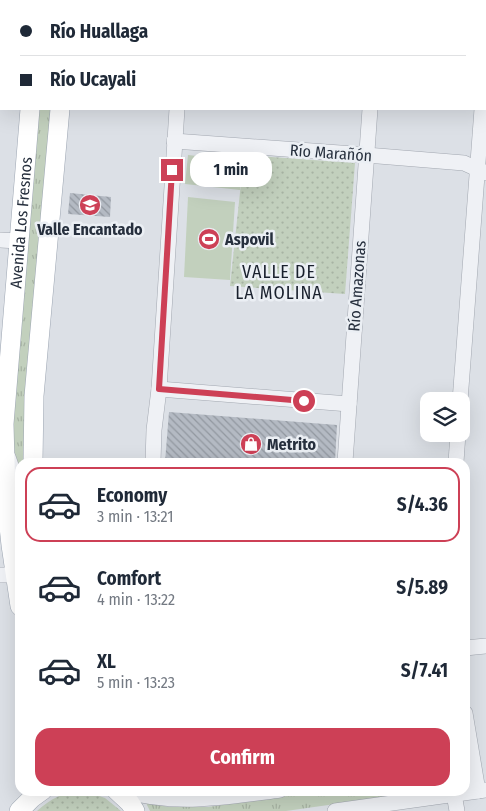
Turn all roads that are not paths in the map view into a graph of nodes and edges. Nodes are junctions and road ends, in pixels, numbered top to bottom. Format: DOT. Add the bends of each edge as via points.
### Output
graph roads {
  1 [pos="30,110"];
  2 [pos="60,110"];
  3 [pos="177,110"];
  4 [pos="370,110"];
  5 [pos="482,110"];
  6 [pos="174,141"];
  7 [pos="366,155"];
  8 [pos="482,171"];
  9 [pos="9,241"];
  10 [pos="159,389"];
  11 [pos="461,392"];
  12 [pos="349,404"];
  13 [pos="457,442"];
  14 [pos="4,446"];
  15 [pos="33,458"];
  16 [pos="153,458"];
  17 [pos="345,458"];
  18 [pos="456,458"];
  19 [pos="15,477"];
  20 [pos="8,575"];
  21 [pos="15,593"];
  22 [pos="486,646"];
  23 [pos="470,648"];
  24 [pos="470,738"];
  25 [pos="475,763"];
  26 [pos="482,790"];
  27 [pos="21,796"];
  28 [pos="35,796"];
  29 [pos="123,796"];
  30 [pos="141,796"];
  31 [pos="231,796"];
  32 [pos="440,796"];
  33 [pos="454,796"];
  34 [pos="17,811"];
  35 [pos="135,811"];
  36 [pos="335,811"];
  37 [pos="457,811"];
  1 -- 9 [label="main road, Avenida Los Fresnos"];
  2 -- 15 [label="main road, Avenida Los Fresnos" via="34,396"];
  3 -- 6 [label="street"];
  4 -- 7 [label="street, Río Amazonas"];
  5 -- 8 [label="street"];
  6 -- 7 [label="street, Río Marañón"];
  6 -- 10 [label="street"];
  7 -- 8 [label="street, Río Marañón" via="464,164"];
  7 -- 12 [label="street, Río Amazonas"];
  8 -- 11 [label="street"];
  9 -- 14 [label="main road, Avenida Los Fresnos"];
  10 -- 12 [label="street"];
  10 -- 16 [label="street"];
  12 -- 17 [label="street, Río Amazonas"];
  13 -- 18 [label="street"];
  14 -- 19 [label="street"];
  14 -- 20 [label="main road, Avenida Los Fresnos"];
  20 -- 21 [label="main road, Avenida Los Fresnos"];
  22 -- 23 [label="street"];
  24 -- 25 [label="street"];
  25 -- 26 [label="street"];
  27 -- 34 [label="main road"];
  28 -- 34 [label="main road"];
  29 -- 35 [label="main road"];
  30 -- 31 [label="street" via="199,800"];
  32 -- 36 [label="street"];
  33 -- 37 [label="street"];
}
